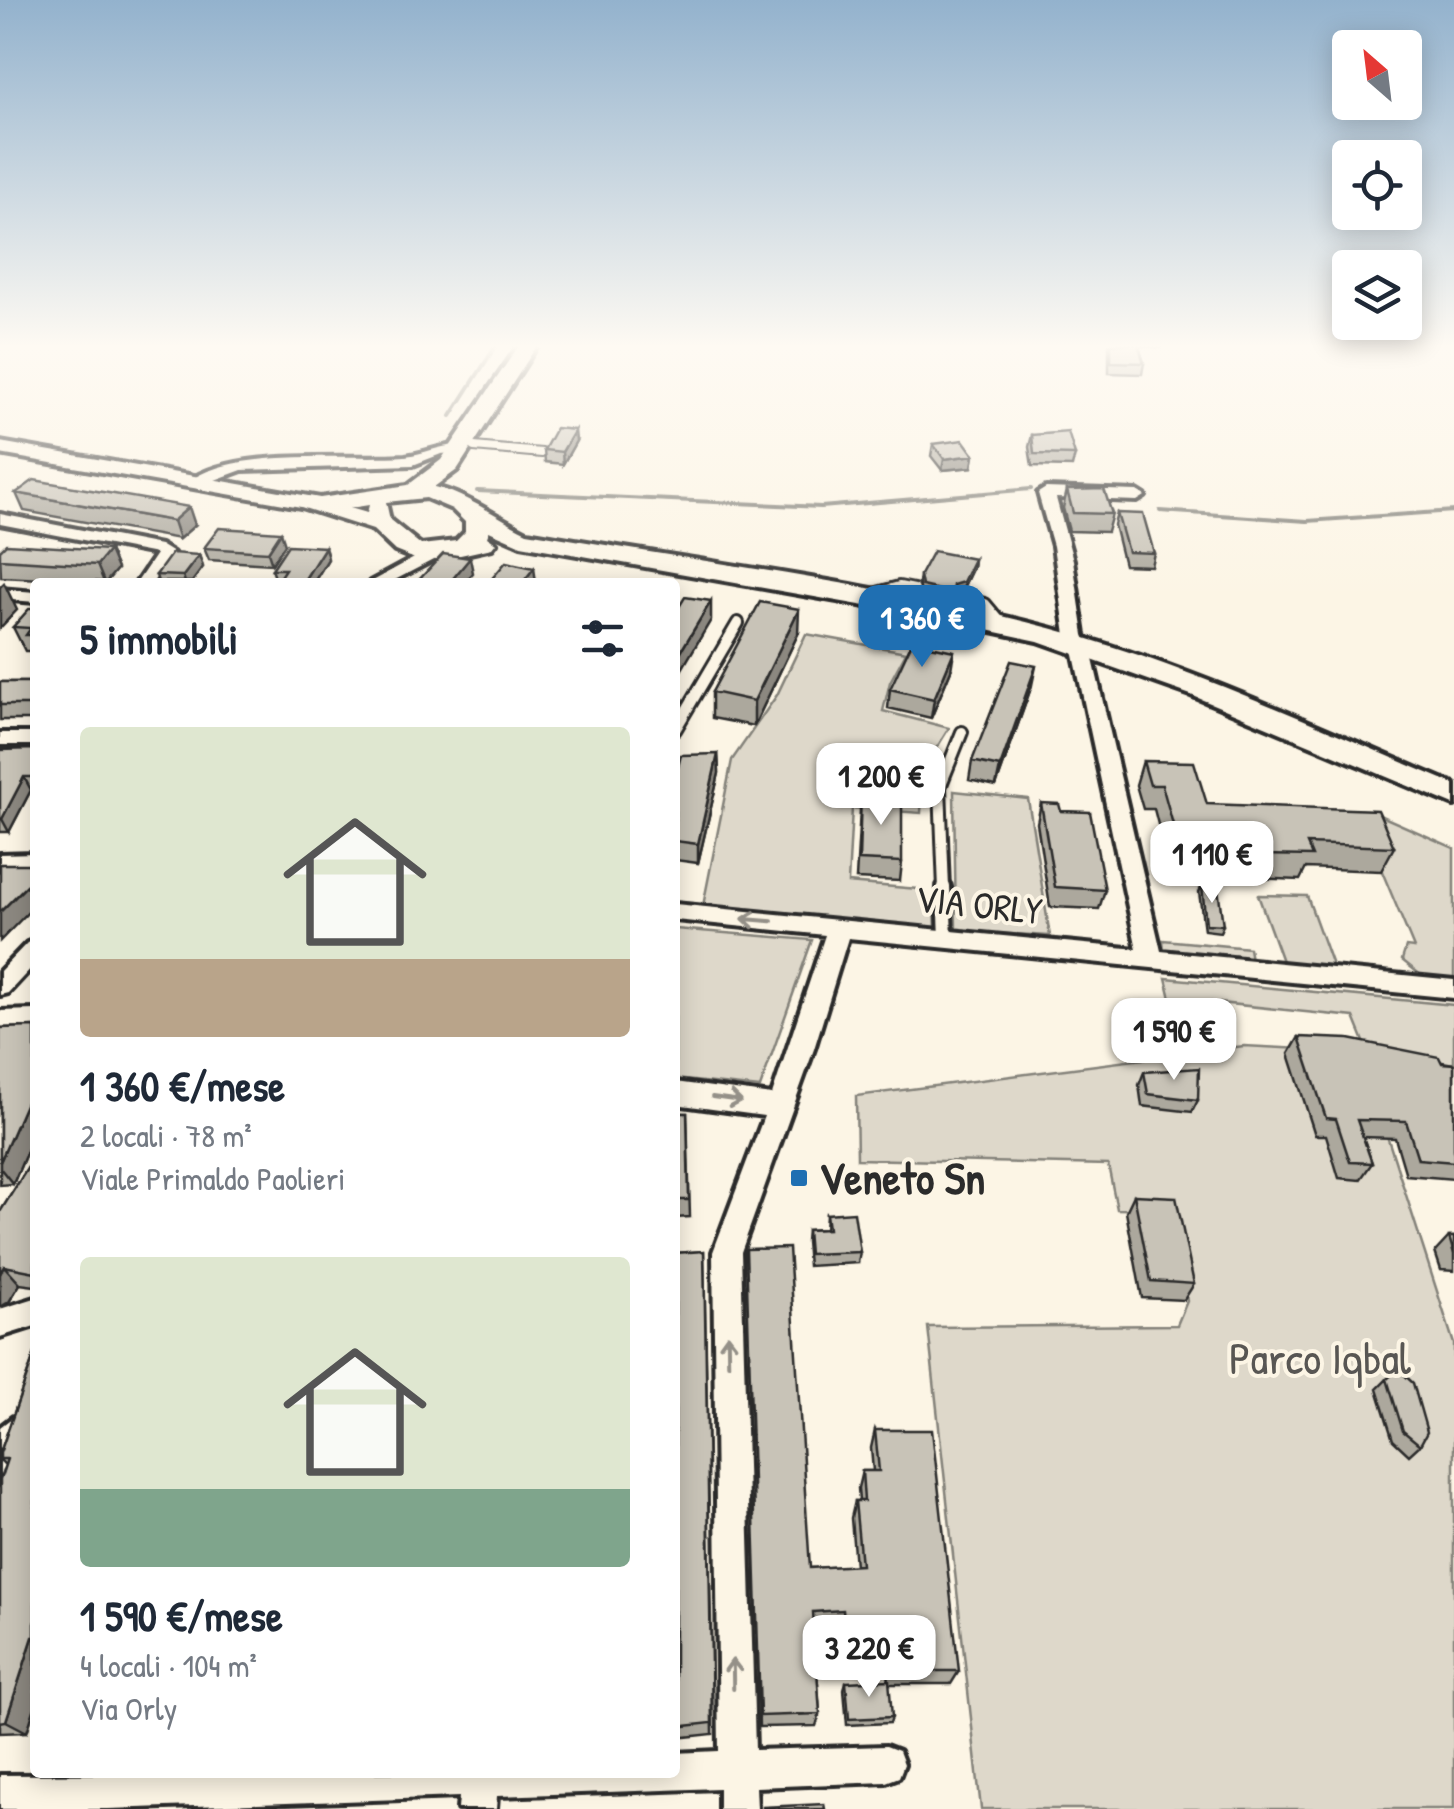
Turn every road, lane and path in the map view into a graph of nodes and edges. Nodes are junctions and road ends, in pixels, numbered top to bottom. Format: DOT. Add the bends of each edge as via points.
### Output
graph roads {
  1 [pos="478,428"];
  2 [pos="481,428"];
  3 [pos="0,448"];
  4 [pos="467,448"];
  5 [pos="542,453"];
  6 [pos="196,482"];
  7 [pos="416,490"];
  8 [pos="452,496"];
  9 [pos="1136,496"];
  10 [pos="390,497"];
  11 [pos="305,501"];
  12 [pos="472,515"];
  13 [pos="0,519"];
  14 [pos="381,525"];
  15 [pos="521,538"];
  16 [pos="465,546"];
  17 [pos="401,548"];
  18 [pos="430,555"];
  19 [pos="148,578"];
  20 [pos="382,578"];
  21 [pos="387,578"];
  22 [pos="914,590"];
  23 [pos="0,594"];
  24 [pos="30,596"];
  25 [pos="861,598"];
  26 [pos="959,598"];
  27 [pos="738,623"];
  28 [pos="1001,623"];
  29 [pos="1077,645"];
  30 [pos="680,722"];
  31 [pos="962,732"];
  32 [pos="0,739"];
  33 [pos="30,739"];
  34 [pos="1454,795"];
  35 [pos="30,861"];
  36 [pos="0,862"];
  37 [pos="680,912"];
  38 [pos="840,928"];
  39 [pos="946,938"];
  40 [pos="30,955"];
  41 [pos="1151,960"];
  42 [pos="0,986"];
  43 [pos="1454,989"];
  44 [pos="30,1020"];
  45 [pos="0,1021"];
  46 [pos="680,1094"];
  47 [pos="779,1107"];
  48 [pos="727,1252"];
  49 [pos="692,1253"];
  50 [pos="30,1314"];
  51 [pos="0,1323"];
  52 [pos="23,1405"];
  53 [pos="0,1468"];
  54 [pos="886,1764"];
  55 [pos="737,1771"];
  56 [pos="680,1774"];
  57 [pos="617,1778"];
  58 [pos="479,1786"];
  59 [pos="218,1790"];
  60 [pos="0,1794"];
  61 [pos="738,1809"];
  1 -- 4 [label="main road"];
  2 -- 4 [label="main road"];
  3 -- 6 [label="main road"];
  4 -- 5 [label="lane"];
  4 -- 6 [label="street" via="413,460 240,466"];
  4 -- 7 [label="main road"];
  4 -- 8 [label="main road"];
  6 -- 11 [label="main road"];
  7 -- 8 [label="main road"];
  7 -- 10 [label="main road"];
  8 -- 12 [label="main road"];
  9 -- 29 [label="street" via="1046,493 1058,524"];
  10 -- 11 [label="main road"];
  10 -- 14 [label="main road" via="378,510"];
  11 -- 14 [label="main road"];
  12 -- 15 [label="main road"];
  12 -- 16 [label="main road" via="478,529"];
  13 -- 19 [label="street" via="160,550 163,559"];
  14 -- 17 [label="main road"];
  15 -- 16 [label="main road"];
  15 -- 25 [label="main road"];
  16 -- 18 [label="main road"];
  17 -- 18 [label="main road"];
  17 -- 20 [label="street"];
  18 -- 21 [label="street"];
  22 -- 25 [label="lane" via="899,586"];
  23 -- 24 [label="street"];
  25 -- 28 [label="main road"];
  26 -- 28 [label="lane" via="985,604"];
  27 -- 30 [label="lane"];
  28 -- 29 [label="main road"];
  29 -- 34 [label="main road"];
  29 -- 41 [label="street"];
  31 -- 39 [label="lane" via="940,787"];
  32 -- 33 [label="street"];
  35 -- 36 [label="street"];
  38 -- 37 [label="street, VIA ORLY, one-way"];
  38 -- 39 [label="street, VIA ORLY"];
  38 -- 47 [label="street"];
  39 -- 41 [label="street, VIA ORLY"];
  40 -- 42 [label="street"];
  41 -- 43 [label="street, VIA ORLY"];
  44 -- 45 [label="street"];
  46 -- 47 [label="street, one-way"];
  47 -- 48 [label="street"];
  48 -- 49 [label="street"];
  55 -- 48 [label="street, one-way"];
  50 -- 51 [label="street"];
  52 -- 53 [label="street"];
  54 -- 55 [label="street"];
  55 -- 56 [label="street"];
  55 -- 61 [label="street"];
  57 -- 58 [label="street"];
  58 -- 59 [label="street"];
  59 -- 60 [label="street"];
}
